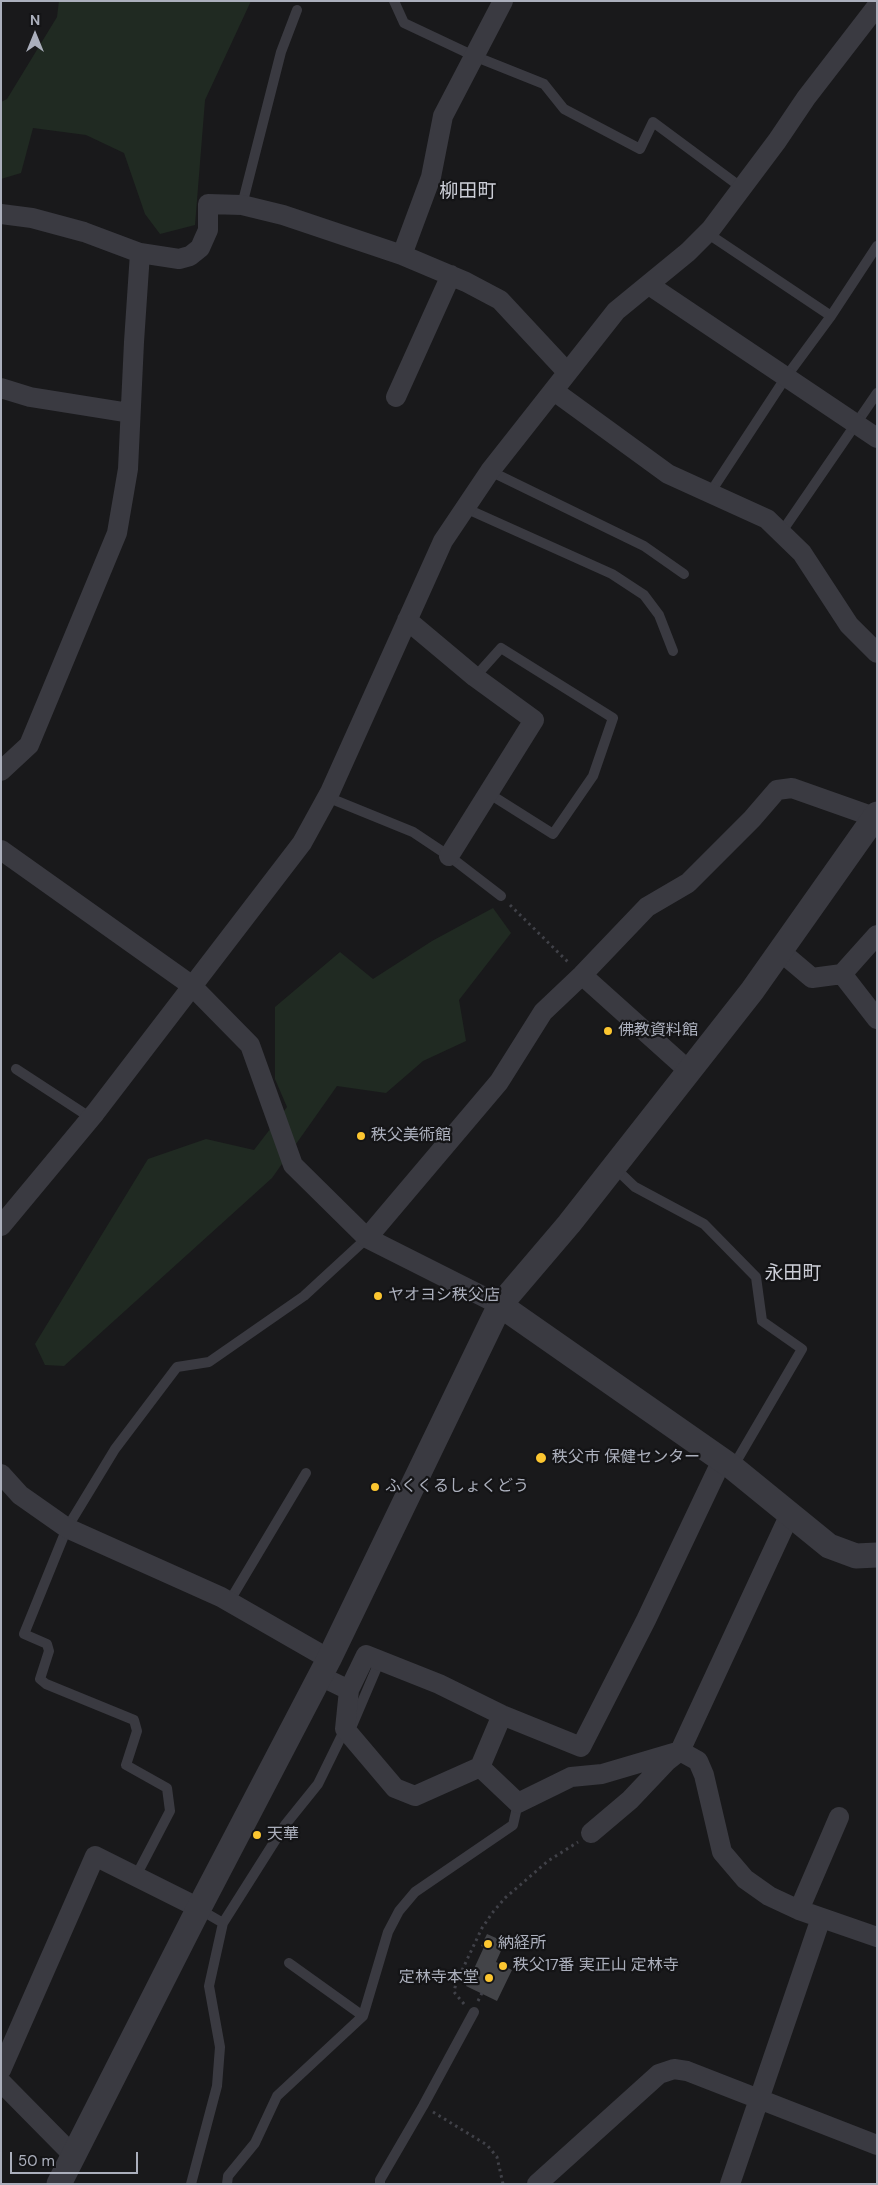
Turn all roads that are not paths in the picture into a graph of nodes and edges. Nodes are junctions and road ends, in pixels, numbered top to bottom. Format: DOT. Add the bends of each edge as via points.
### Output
graph roads {
  1 [pos="394,1"];
  2 [pos="503,1"];
  3 [pos="877,6"];
  4 [pos="297,10"];
  5 [pos="474,56"];
  6 [pos="742,188"];
  7 [pos="242,205"];
  8 [pos="1,214"];
  9 [pos="707,233"];
  10 [pos="877,246"];
  11 [pos="140,253"];
  12 [pos="402,256"];
  13 [pos="451,276"];
  14 [pos="649,284"];
  15 [pos="831,316"];
  16 [pos="567,372"];
  17 [pos="786,377"];
  18 [pos="1,388"];
  19 [pos="554,391"];
  20 [pos="877,393"];
  21 [pos="396,397"];
  22 [pos="130,413"];
  23 [pos="855,424"];
  24 [pos="877,438"];
  25 [pos="490,471"];
  26 [pos="710,493"];
  27 [pos="465,508"];
  28 [pos="781,533"];
  29 [pos="684,574"];
  30 [pos="407,620"];
  31 [pos="673,651"];
  32 [pos="877,652"];
  33 [pos="475,677"];
  34 [pos="1,771"];
  35 [pos="488,793"];
  36 [pos="327,797"];
  37 [pos="876,816"];
  38 [pos="1,850"];
  39 [pos="448,856"];
  40 [pos="501,896"];
  41 [pos="877,935"];
  42 [pos="780,951"];
  43 [pos="842,974"];
  44 [pos="582,976"];
  45 [pos="192,985"];
  46 [pos="877,1019"];
  47 [pos="16,1069"];
  48 [pos="689,1072"];
  49 [pos="91,1118"];
  50 [pos="614,1167"];
  51 [pos="1,1226"];
  52 [pos="367,1238"];
  53 [pos="500,1305"];
  54 [pos="727,1464"];
  55 [pos="306,1473"];
  56 [pos="1,1474"];
  57 [pos="790,1514"];
  58 [pos="67,1528"];
  59 [pos="877,1555"];
  60 [pos="229,1602"];
  61 [pos="380,1660"];
  62 [pos="325,1667"];
  63 [pos="349,1690"];
  64 [pos="502,1715"];
  65 [pos="347,1731"];
  66 [pos="680,1751"];
  67 [pos="480,1767"];
  68 [pos="518,1803"];
  69 [pos="839,1817"];
  70 [pos="591,1833"];
  71 [pos="136,1876"];
  72 [pos="199,1908"];
  73 [pos="799,1910"];
  74 [pos="821,1918"];
  75 [pos="223,1923"];
  76 [pos="877,1937"];
  77 [pos="289,1963"];
  78 [pos="475,2007"];
  79 [pos="364,2016"];
  80 [pos="1,2070"];
  81 [pos="1,2082"];
  82 [pos="759,2100"];
  83 [pos="877,2145"];
  84 [pos="73,2155"];
  85 [pos="540,2183"];
  86 [pos="59,2184"];
  87 [pos="191,2184"];
  88 [pos="227,2184"];
  89 [pos="380,2184"];
  90 [pos="730,2184"];
  1 -- 5 [label="lane" via="404,23"];
  2 -- 5 [label="street"];
  3 -- 6 [label="street"];
  4 -- 7 [label="lane" via="281,52"];
  5 -- 6 [label="lane" via="544,84 564,109 640,149 653,122"];
  5 -- 12 [label="street" via="443,116 431,177"];
  6 -- 9 [label="street"];
  7 -- 11 [label="street" via="208,204 208,230 200,248 190,256 179,259"];
  7 -- 12 [label="street" via="283,215"];
  8 -- 11 [label="street" via="84,232"];
  9 -- 14 [label="street"];
  9 -- 15 [label="lane"];
  10 -- 15 [label="lane"];
  11 -- 22 [label="street"];
  12 -- 13 [label="street"];
  13 -- 16 [label="street" via="500,300"];
  13 -- 21 [label="street"];
  14 -- 16 [label="street" via="616,311"];
  14 -- 17 [label="street"];
  15 -- 17 [label="lane"];
  16 -- 19 [label="street"];
  17 -- 23 [label="street"];
  17 -- 26 [label="lane"];
  18 -- 22 [label="street" via="30,397"];
  19 -- 25 [label="street"];
  19 -- 26 [label="street" via="668,474"];
  20 -- 23 [label="lane"];
  22 -- 34 [label="street" via="128,469 117,533 29,746"];
  23 -- 24 [label="street"];
  23 -- 28 [label="lane"];
  25 -- 27 [label="street"];
  25 -- 29 [label="lane" via="644,546"];
  26 -- 28 [label="street" via="767,519"];
  27 -- 30 [label="street" via="442,541"];
  27 -- 31 [label="lane" via="612,574 644,595 659,615"];
  28 -- 32 [label="street" via="802,553 849,625"];
  30 -- 33 [label="street"];
  30 -- 36 [label="street"];
  33 -- 35 [label="street" via="534,720"];
  33 -- 35 [label="lane" via="501,648 613,718 593,776 553,834"];
  35 -- 39 [label="street"];
  36 -- 39 [label="lane" via="413,832"];
  36 -- 45 [label="street" via="302,842"];
  37 -- 42 [label="street"];
  37 -- 44 [label="street" via="792,788 777,790 688,883 647,907"];
  38 -- 45 [label="street"];
  39 -- 40 [label="lane"];
  41 -- 43 [label="street"];
  42 -- 43 [label="street" via="812,978"];
  42 -- 48 [label="street"];
  43 -- 46 [label="street"];
  44 -- 48 [label="street"];
  44 -- 52 [label="street" via="542,1012 498,1082"];
  45 -- 49 [label="street"];
  45 -- 52 [label="street" via="250,1045 294,1165"];
  47 -- 49 [label="lane"];
  48 -- 50 [label="street"];
  49 -- 51 [label="street"];
  50 -- 53 [label="street"];
  50 -- 54 [label="lane" via="634,1188 704,1224 756,1277 762,1321 802,1349"];
  52 -- 53 [label="street"];
  52 -- 58 [label="lane" via="304,1296 209,1362 178,1367 115,1448"];
  53 -- 54 [label="street"];
  53 -- 62 [label="street"];
  54 -- 57 [label="street"];
  54 -- 64 [label="street" via="581,1747"];
  55 -- 60 [label="lane"];
  56 -- 58 [label="street" via="20,1494"];
  57 -- 59 [label="street" via="829,1546 856,1556"];
  57 -- 66 [label="street"];
  58 -- 60 [label="street"];
  58 -- 71 [label="lane" via="24,1634 47,1644 50,1651 40,1679 46,1684 134,1720 137,1731 126,1765 167,1788 170,1811"];
  60 -- 62 [label="street"];
  61 -- 63 [label="street" via="366,1655"];
  61 -- 64 [label="street"];
  61 -- 65 [label="lane"];
  62 -- 63 [label="street"];
  62 -- 72 [label="street"];
  63 -- 65 [label="street"];
  64 -- 67 [label="street"];
  65 -- 67 [label="street" via="395,1788 415,1796"];
  65 -- 75 [label="lane" via="318,1784 285,1825"];
  66 -- 68 [label="street" via="602,1774 572,1776"];
  66 -- 70 [label="street"];
  66 -- 73 [label="street" via="698,1761 704,1775 722,1852 745,1879 769,1896"];
  67 -- 68 [label="street"];
  68 -- 79 [label="lane" via="513,1825 415,1892 399,1911 388,1932"];
  69 -- 73 [label="street"];
  71 -- 72 [label="street"];
  71 -- 80 [label="street" via="95,1856"];
  72 -- 75 [label="lane"];
  72 -- 84 [label="street"];
  73 -- 74 [label="street"];
  74 -- 76 [label="street"];
  74 -- 82 [label="street"];
  75 -- 87 [label="lane" via="209,1986 220,2047 217,2086"];
  77 -- 79 [label="lane"];
  78 -- 89 [label="lane"];
  79 -- 88 [label="lane" via="278,2096 255,2143 228,2176"];
  81 -- 84 [label="street"];
  82 -- 83 [label="street"];
  82 -- 85 [label="street" via="687,2071 674,2069 659,2074"];
  82 -- 90 [label="street"];
  84 -- 86 [label="street"];
}
